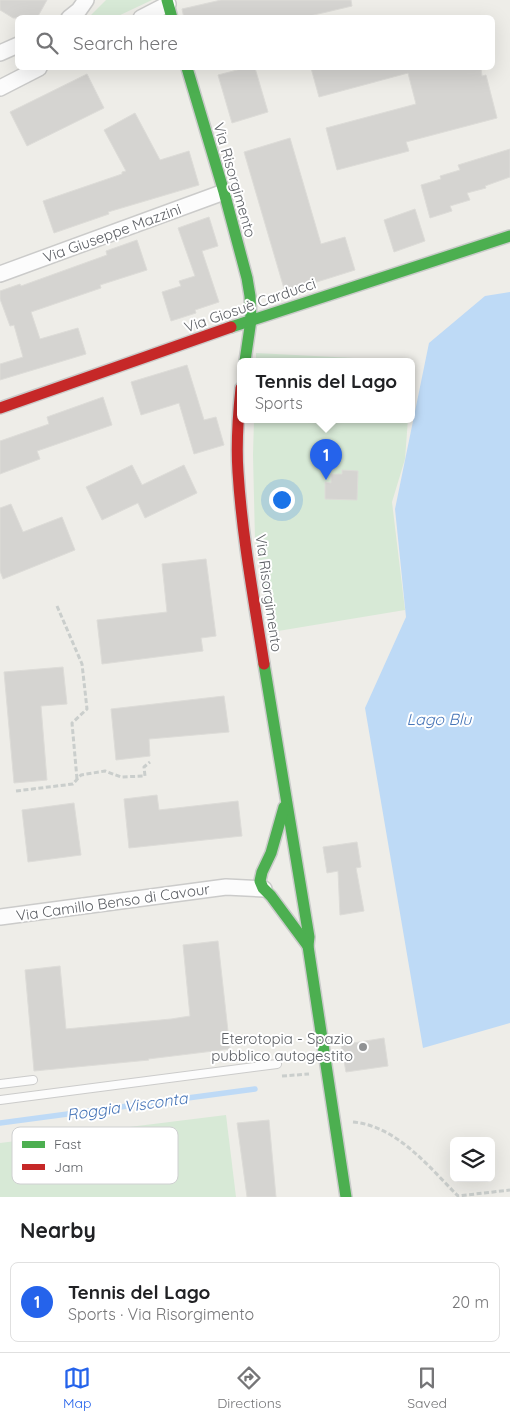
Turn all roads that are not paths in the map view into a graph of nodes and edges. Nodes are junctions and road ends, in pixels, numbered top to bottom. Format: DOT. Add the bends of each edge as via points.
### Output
graph roads {
  1 [pos="86,0"];
  2 [pos="169,7"];
  3 [pos="73,15"];
  4 [pos="149,15"];
  5 [pos="15,46"];
  6 [pos="0,53"];
  7 [pos="35,70"];
  8 [pos="188,70"];
  9 [pos="0,88"];
  10 [pos="224,192"];
  11 [pos="510,236"];
  12 [pos="0,274"];
  13 [pos="251,320"];
  14 [pos="245,358"];
  15 [pos="0,408"];
  16 [pos="239,423"];
  17 [pos="285,802"];
  18 [pos="264,869"];
  19 [pos="299,874"];
  20 [pos="226,887"];
  21 [pos="267,893"];
  22 [pos="0,918"];
  23 [pos="308,946"];
  24 [pos="277,1064"];
  25 [pos="33,1080"];
  26 [pos="0,1084"];
  27 [pos="0,1100"];
  28 [pos="346,1197"];
  1 -- 3 [label="street"];
  2 -- 4 [label="street"];
  5 -- 6 [label="street"];
  7 -- 9 [label="street"];
  8 -- 10 [label="street, Via Risorgimento"];
  10 -- 12 [label="street, Via Giuseppe Mazzini"];
  10 -- 13 [label="street, Via Risorgimento" via="247,278"];
  11 -- 13 [label="street, Via Giosuè Carducci"];
  13 -- 14 [label="street, Via Risorgimento"];
  13 -- 15 [label="street, Via Giosuè Carducci"];
  16 -- 17 [label="street, Via Risorgimento" via="240,489 246,545"];
  17 -- 18 [label="street, Via Risorgimento"];
  17 -- 19 [label="street, Via Risorgimento"];
  18 -- 19 [label="street" via="282,859 290,862"];
  18 -- 20 [label="street, Via Camillo Benso di Cavour"];
  18 -- 21 [label="street, Via Risorgimento" via="260,881"];
  19 -- 21 [label="street" via="299,884 288,897"];
  19 -- 23 [label="street, Via Risorgimento"];
  20 -- 21 [label="street, Via Camillo Benso di Cavour"];
  20 -- 22 [label="street, Via Camillo Benso di Cavour"];
  21 -- 23 [label="street, Via Risorgimento"];
  23 -- 28 [label="street, Via Risorgimento"];
  24 -- 27 [label="lane"];
  25 -- 26 [label="lane"];
}
